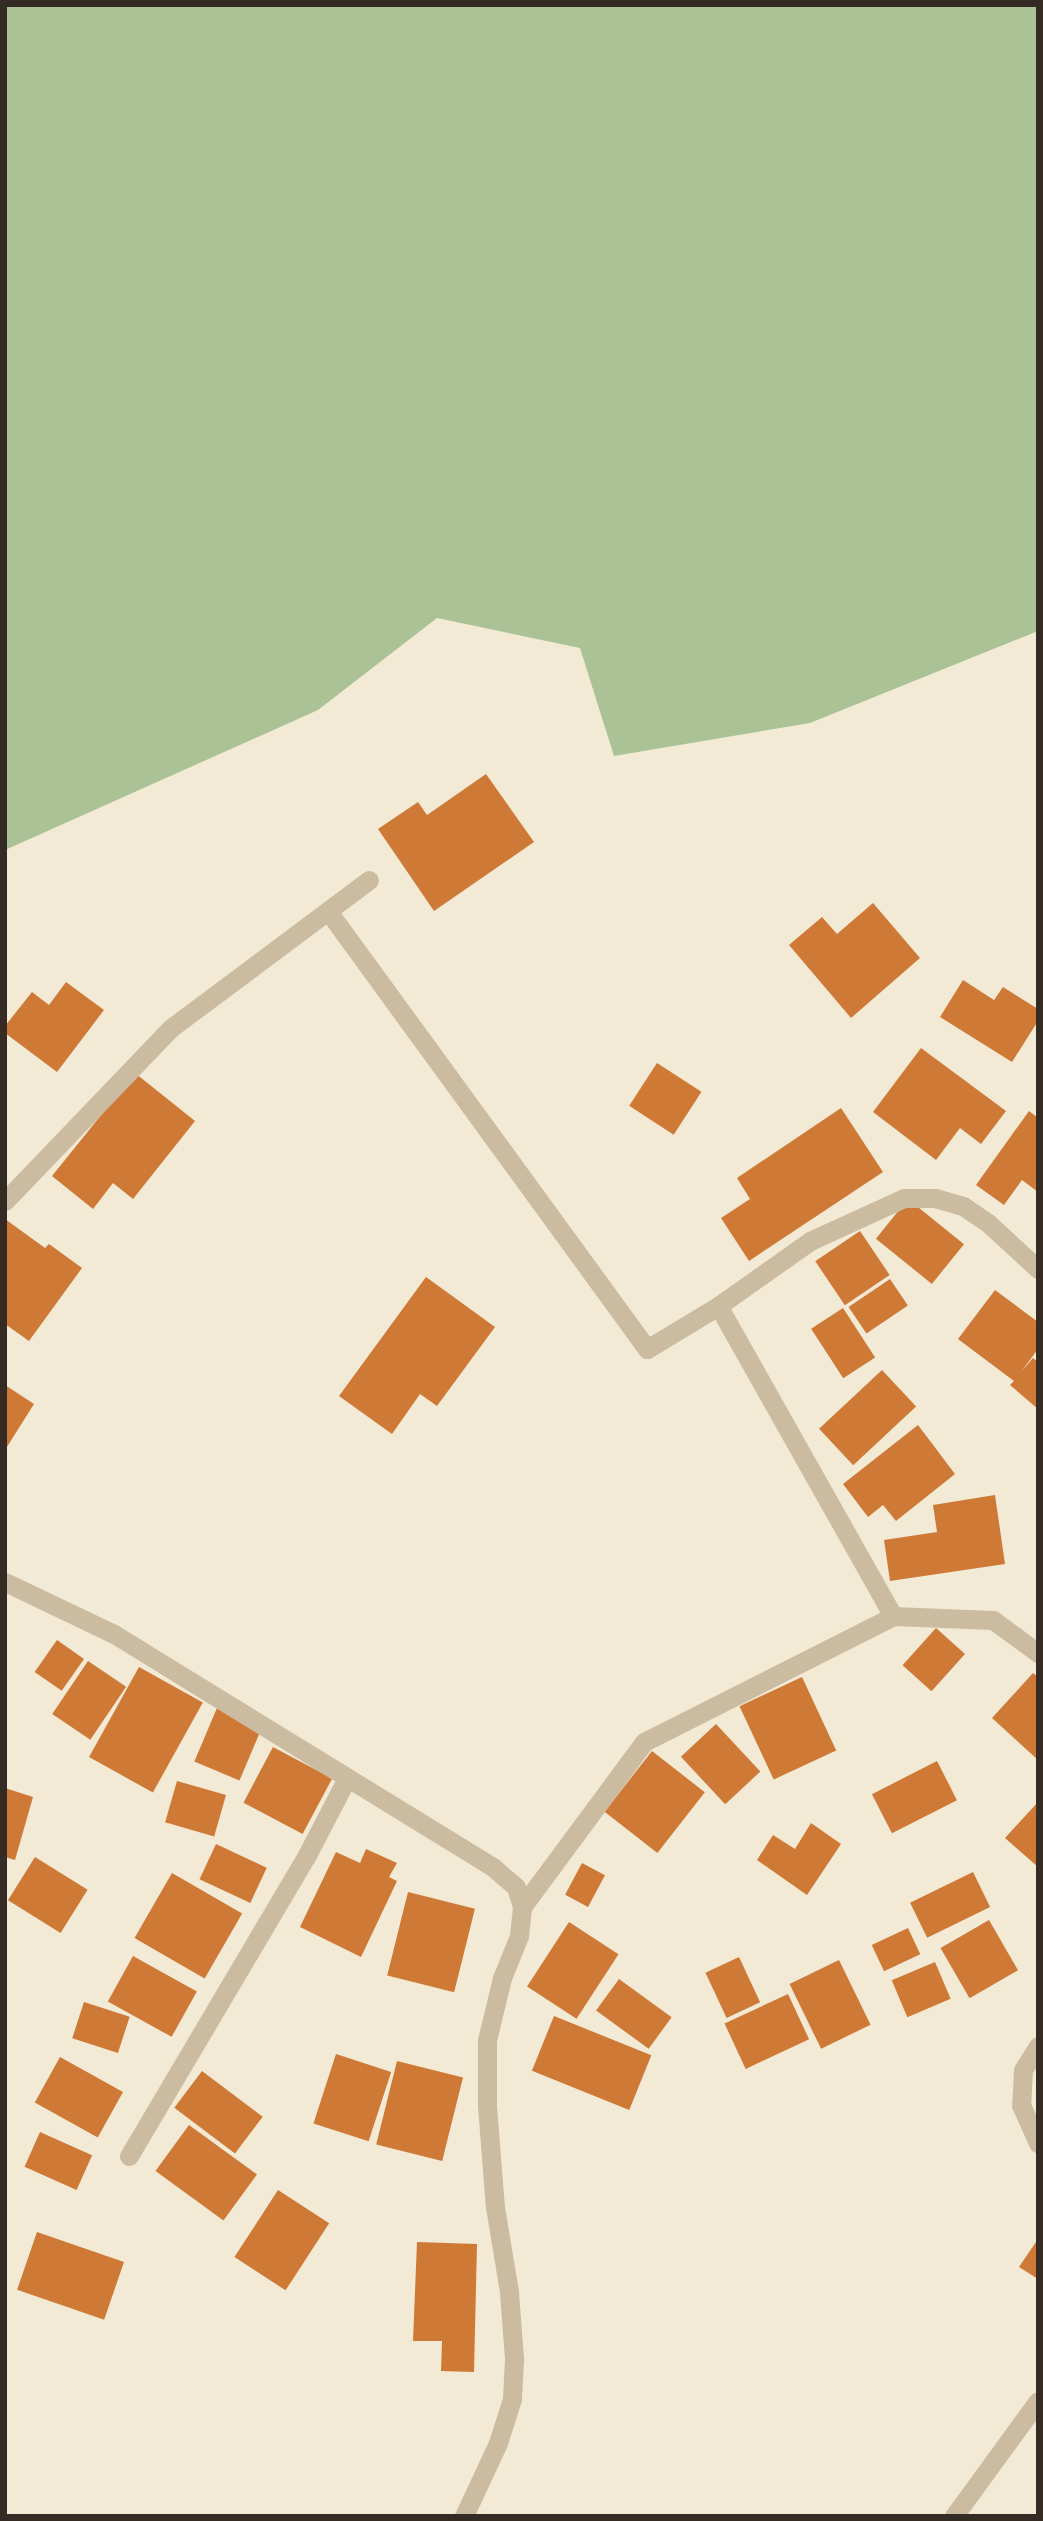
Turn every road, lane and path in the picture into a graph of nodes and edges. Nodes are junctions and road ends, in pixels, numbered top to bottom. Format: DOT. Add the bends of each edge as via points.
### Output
graph roads {
  1 [pos="369,880"];
  2 [pos="328,911"];
  3 [pos="5,1201"];
  4 [pos="1038,1269"];
  5 [pos="718,1306"];
  6 [pos="5,1582"];
  7 [pos="893,1616"];
  8 [pos="1038,1653"];
  9 [pos="347,1778"];
  10 [pos="522,1907"];
  11 [pos="1038,2046"];
  12 [pos="1038,2143"];
  13 [pos="129,2156"];
  14 [pos="1038,2401"];
  15 [pos="464,2516"];
  16 [pos="954,2516"];
  1 -- 2 [label="street"];
  2 -- 3 [label="street" via="171,1028"];
  2 -- 5 [label="street" via="646,1349"];
  4 -- 5 [label="street" via="963,1206 935,1198 904,1198 810,1241"];
  5 -- 7 [label="street"];
  6 -- 9 [label="street" via="114,1634"];
  7 -- 8 [label="street" via="993,1620"];
  7 -- 10 [label="street" via="644,1742"];
  9 -- 10 [label="street" via="494,1868 516,1887"];
  9 -- 13 [label="street" via="307,1855"];
  10 -- 15 [label="street" via="519,1936 502,1978 487,2040 495,2207 514,2359 512,2399 498,2443"];
  11 -- 12 [label="street" via="1023,2070 1021,2105"];
  14 -- 16 [label="street"];
}
